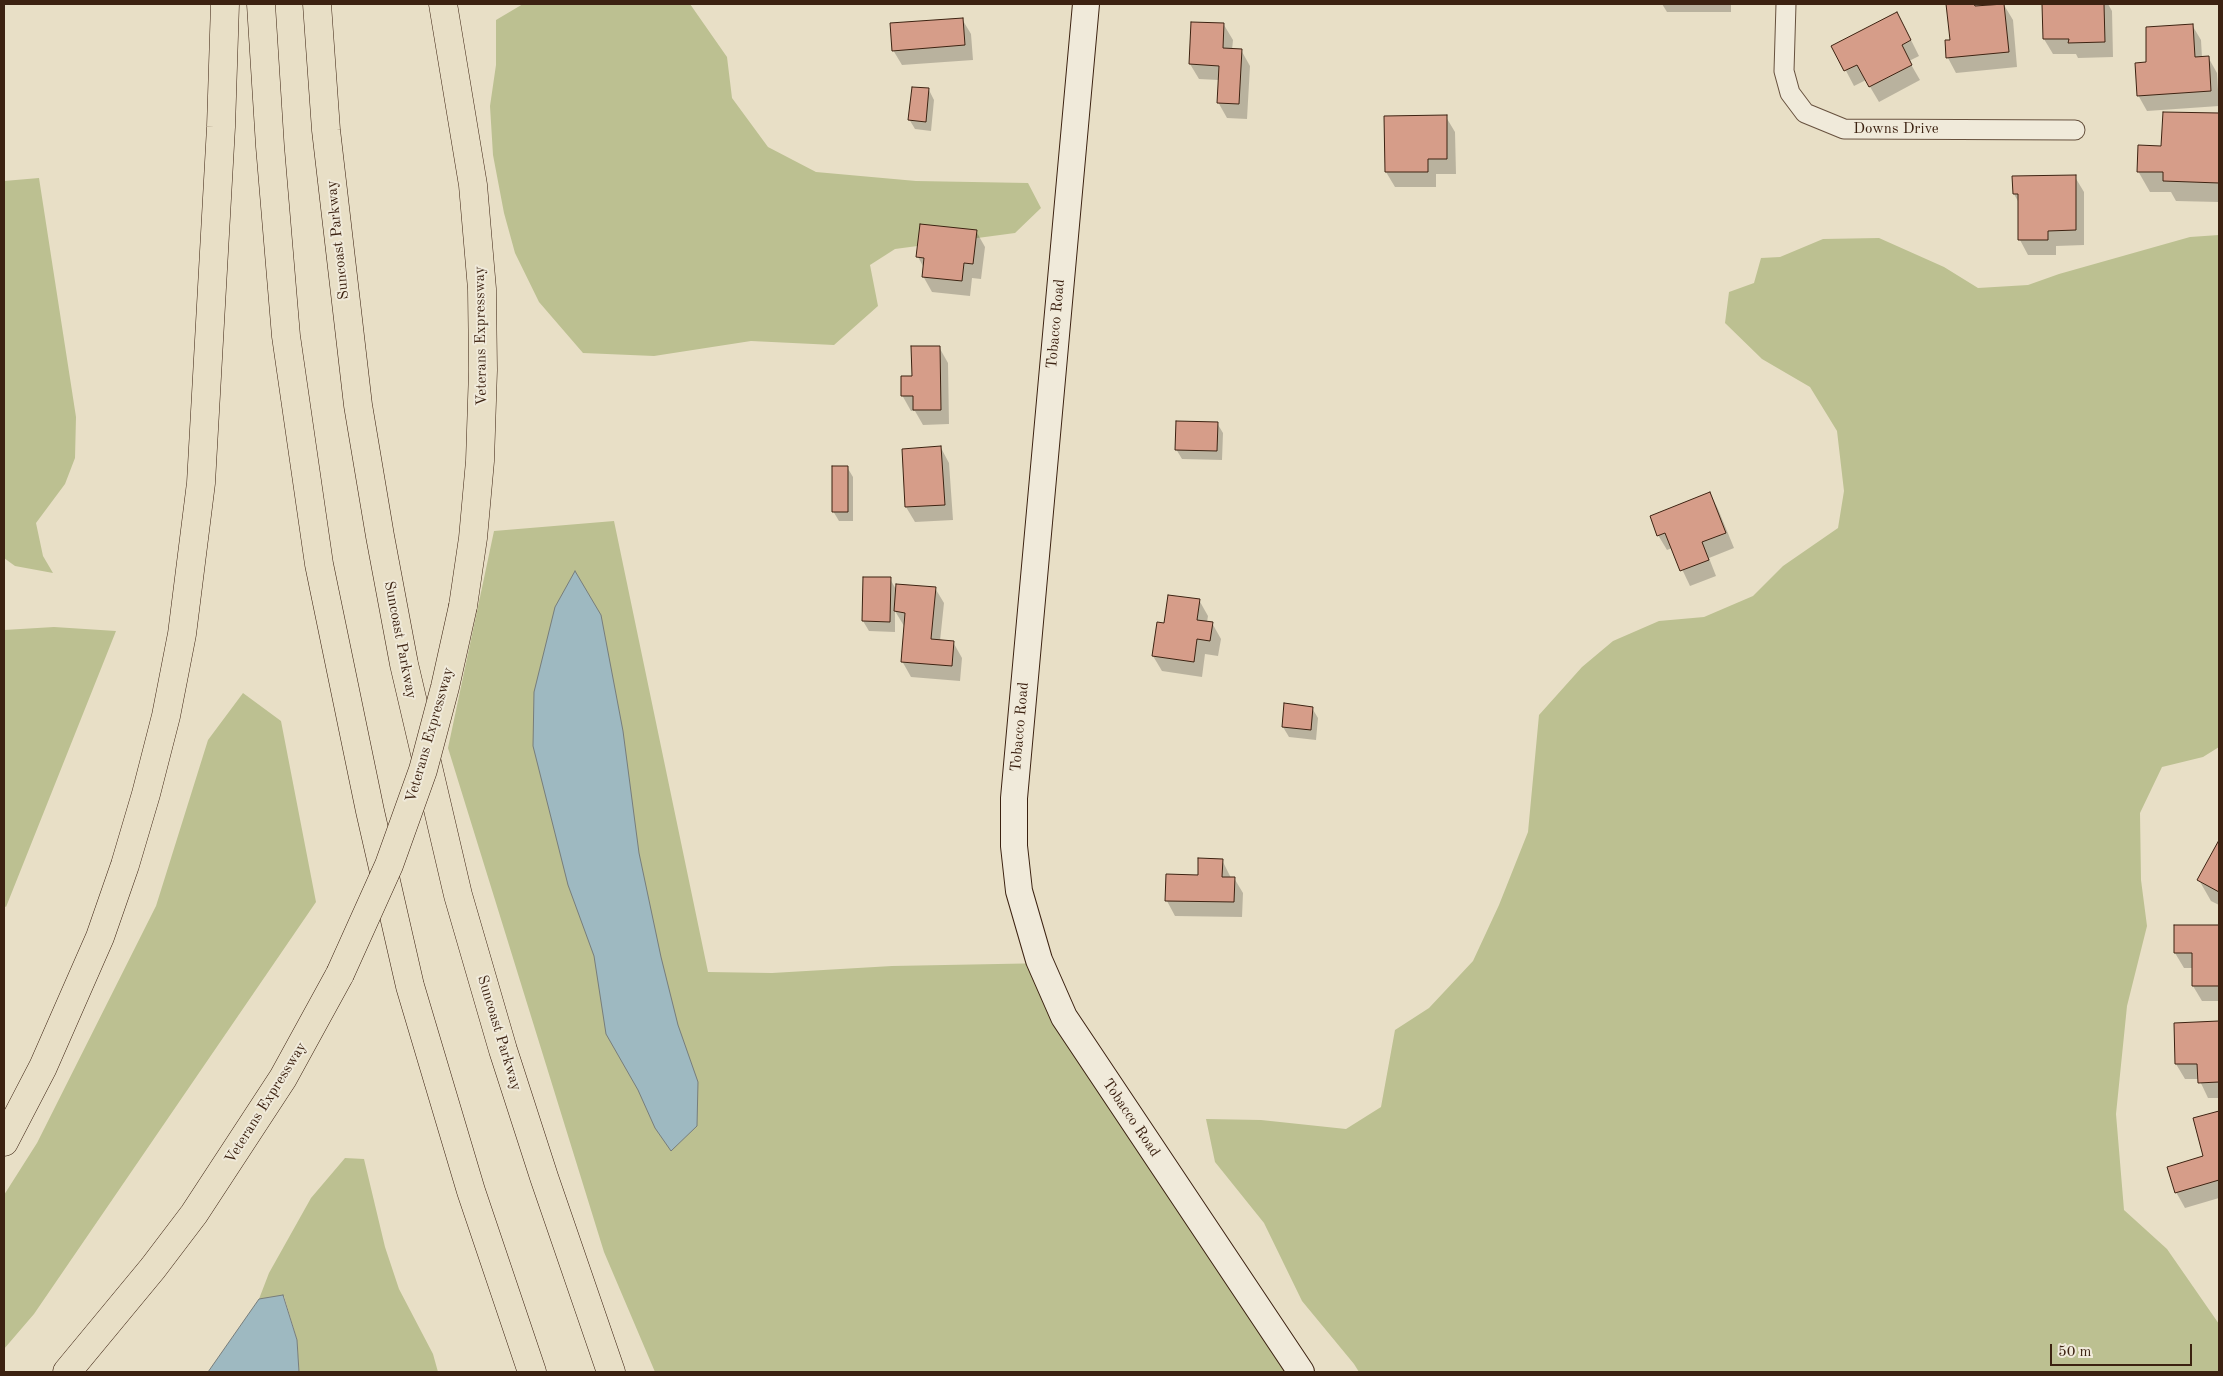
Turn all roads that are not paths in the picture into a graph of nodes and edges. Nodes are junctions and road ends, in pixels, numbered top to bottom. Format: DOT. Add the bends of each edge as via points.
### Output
graph roads {
  1 [pos="225,4"];
  2 [pos="262,4"];
  3 [pos="317,4"];
  4 [pos="443,4"];
  5 [pos="1086,4"];
  6 [pos="1786,4"];
  7 [pos="2075,130"];
  8 [pos="4,1142"];
  9 [pos="582,1290"];
  10 [pos="530,1368"];
  11 [pos="67,1372"];
  12 [pos="611,1372"];
  13 [pos="619,1372"];
  14 [pos="1301,1372"];
  1 -- 8 [label="highway" via="201,484 182,634 146,794 100,937 51,1049"];
  2 -- 10 [label="highway" via="270,156 286,336 323,582 410,986 471,1191"];
  3 -- 9 [label="highway, Suncoast Parkway" via="326,130 358,405 404,664 458,895 503,1050"];
  4 -- 11 [label="highway, Veterans Expressway, bridge" via="473,185 482,288 483,370 480,461 463,606 423,770 388,865 340,974 284,1078 194,1214"];
  5 -- 14 [label="street, Tobacco Road" via="1014,798 1014,846 1019,891 1039,960 1064,1018"];
  6 -- 7 [label="street, Downs Drive" via="1784,71 1790,93 1806,113 1844,129"];
  9 -- 12 [label="highway, Suncoast Parkway"];
  9 -- 13 [label="highway"];
}
